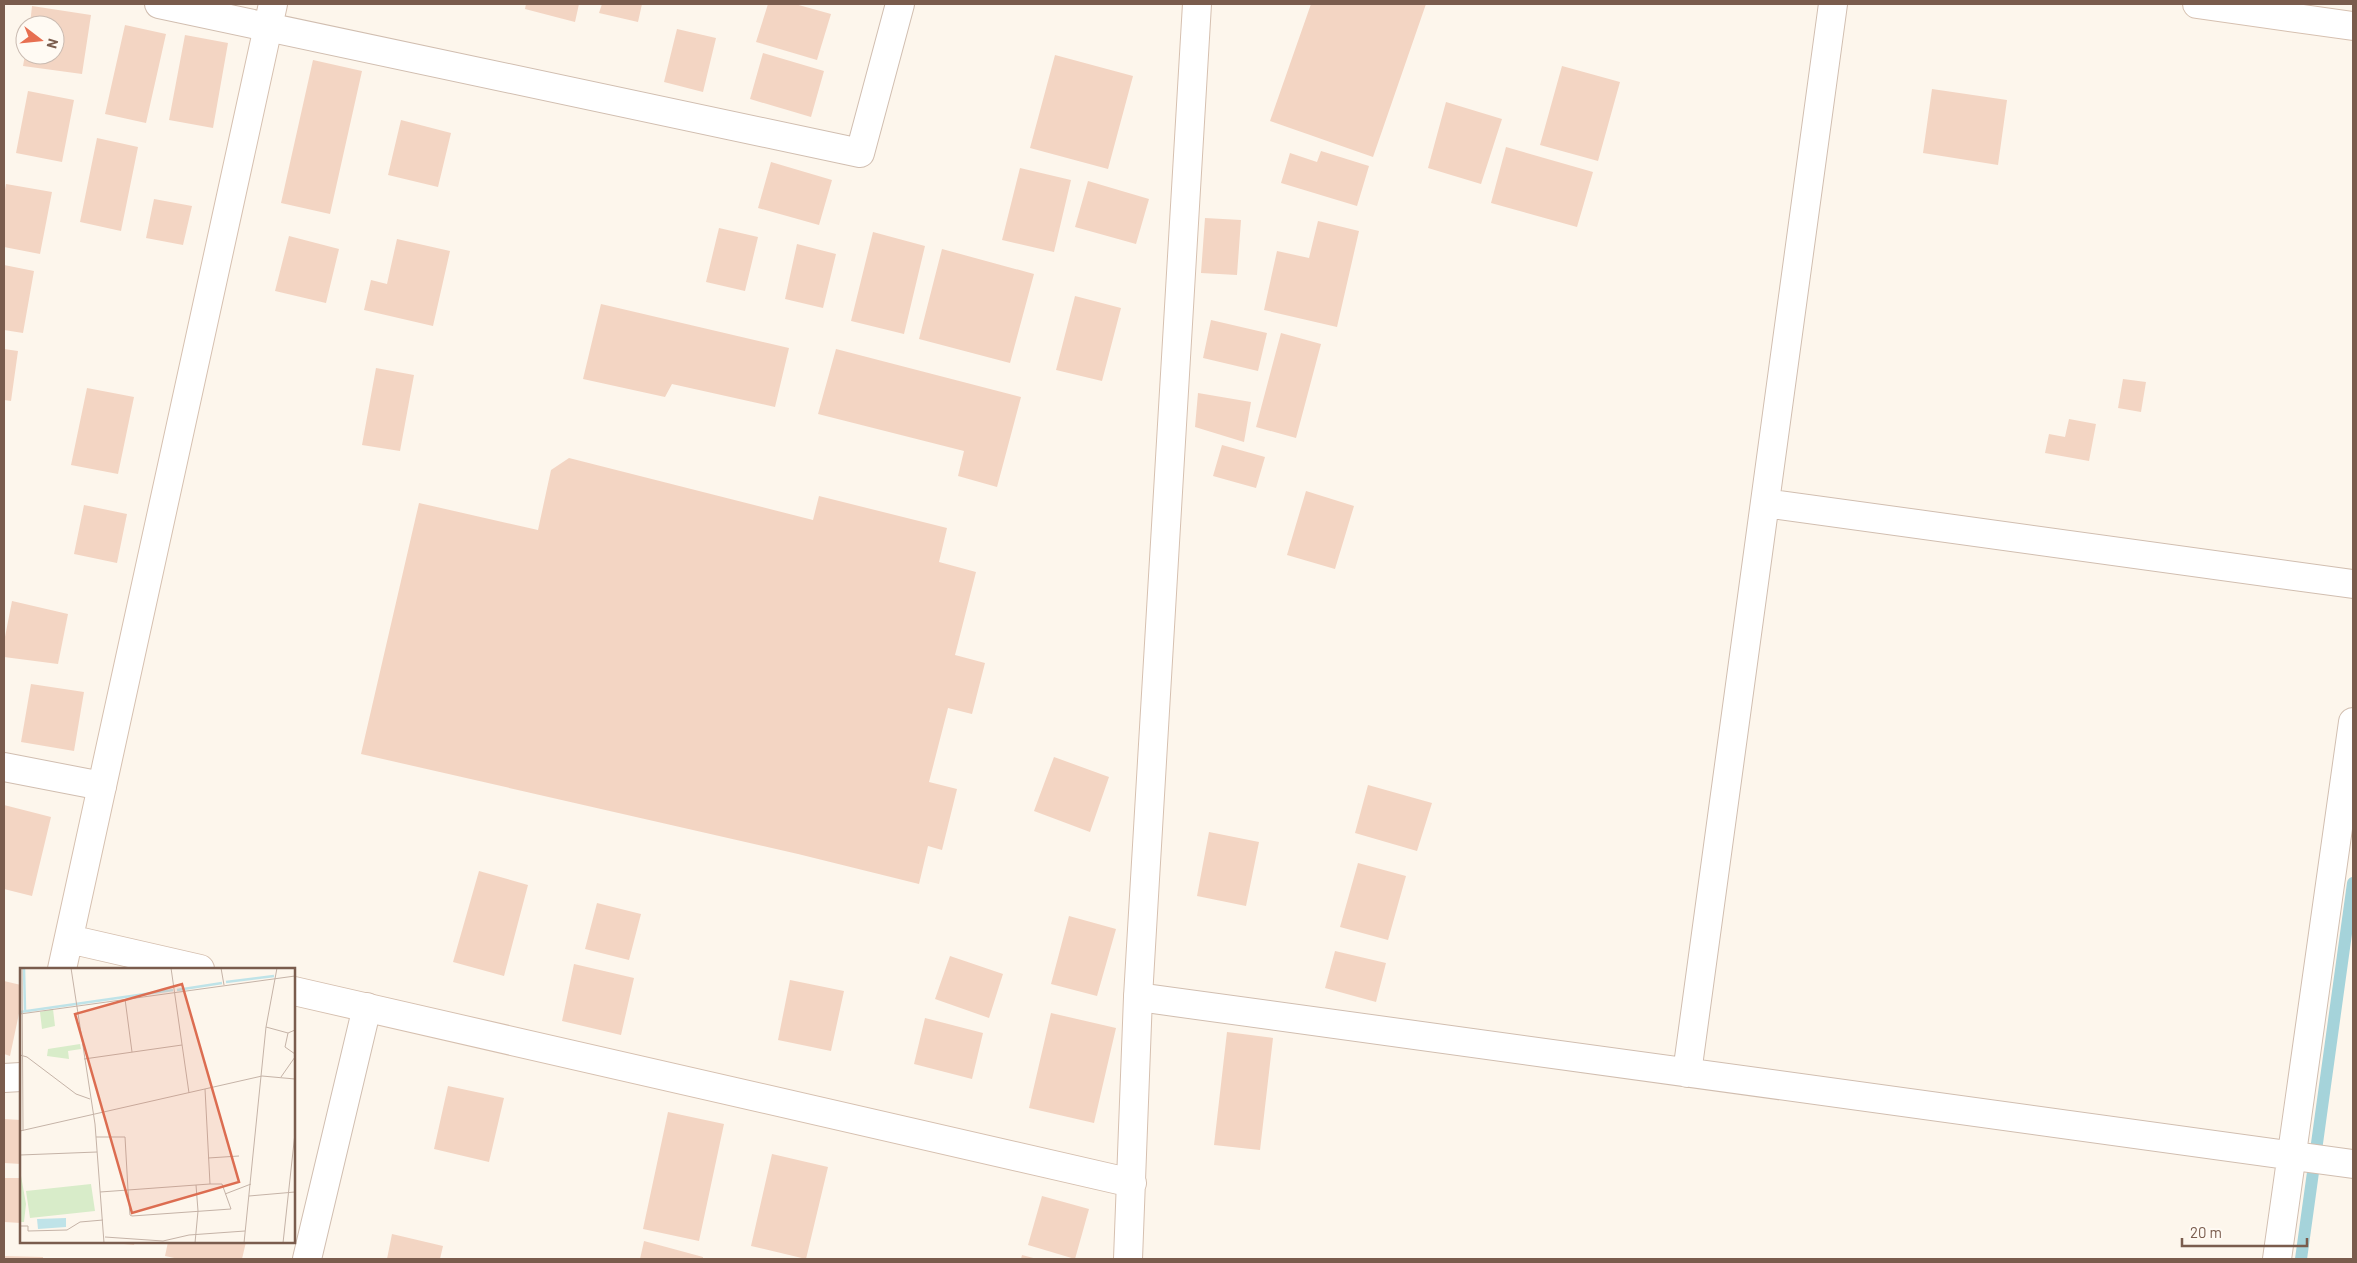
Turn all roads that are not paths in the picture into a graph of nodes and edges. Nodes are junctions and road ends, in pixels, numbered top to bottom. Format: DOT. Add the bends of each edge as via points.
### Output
graph roads {
  1 [pos="159,4"];
  2 [pos="900,4"];
  3 [pos="1197,4"];
  4 [pos="1832,4"];
  5 [pos="2198,4"];
  6 [pos="271,16"];
  7 [pos="2353,26"];
  8 [pos="1764,502"];
  9 [pos="2353,584"];
  10 [pos="2353,722"];
  11 [pos="4,767"];
  12 [pos="102,786"];
  13 [pos="69,939"];
  14 [pos="62,968"];
  15 [pos="196,968"];
  16 [pos="295,991"];
  17 [pos="1138,997"];
  18 [pos="367,1008"];
  19 [pos="1686,1073"];
  20 [pos="20,1077"];
  21 [pos="4,1078"];
  22 [pos="2290,1156"];
  23 [pos="2353,1164"];
  24 [pos="1132,1183"];
  25 [pos="307,1259"];
  26 [pos="1128,1259"];
  27 [pos="2277,1259"];
  1 -- 6 [label="street"];
  2 -- 6 [label="street" via="860,154"];
  3 -- 17 [label="street"];
  4 -- 8 [label="street"];
  5 -- 7 [label="street"];
  6 -- 12 [label="street"];
  8 -- 9 [label="street"];
  8 -- 19 [label="street"];
  10 -- 22 [label="street"];
  11 -- 12 [label="street"];
  12 -- 13 [label="street"];
  13 -- 14 [label="street"];
  13 -- 15 [label="street"];
  16 -- 18 [label="street"];
  17 -- 19 [label="street"];
  17 -- 24 [label="street"];
  18 -- 24 [label="street"];
  18 -- 25 [label="street"];
  19 -- 22 [label="street"];
  20 -- 21 [label="street"];
  22 -- 23 [label="street"];
  22 -- 27 [label="street"];
  24 -- 26 [label="street"];
}
